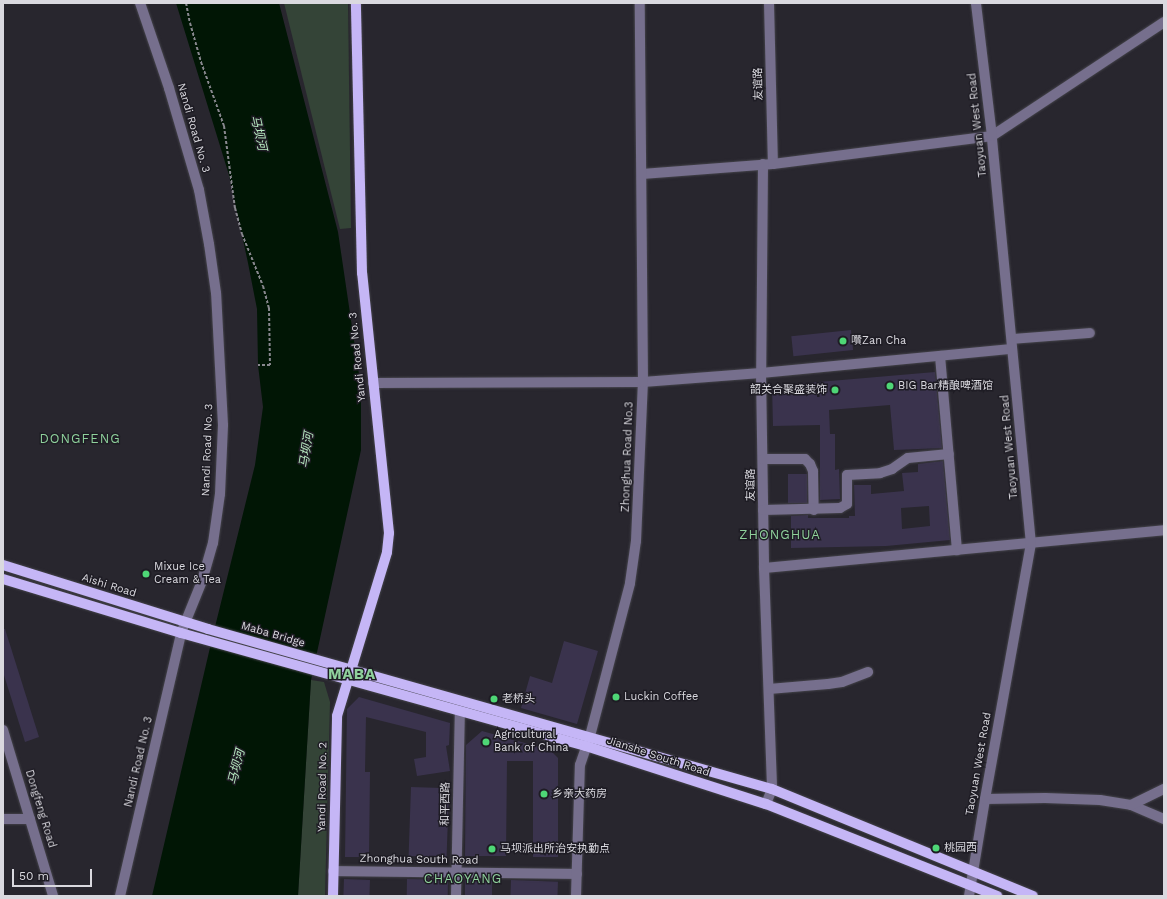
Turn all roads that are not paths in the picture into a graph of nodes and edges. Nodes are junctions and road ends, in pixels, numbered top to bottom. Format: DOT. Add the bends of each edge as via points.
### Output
graph roads {
  1 [pos="140,3"];
  2 [pos="356,3"];
  3 [pos="363,3"];
  4 [pos="640,3"];
  5 [pos="769,3"];
  6 [pos="976,3"];
  7 [pos="1164,22"];
  8 [pos="357,25"];
  9 [pos="992,136"];
  10 [pos="768,164"];
  11 [pos="642,174"];
  12 [pos="1090,333"];
  13 [pos="1012,344"];
  14 [pos="940,356"];
  15 [pos="761,373"];
  16 [pos="643,382"];
  17 [pos="373,383"];
  18 [pos="949,454"];
  19 [pos="763,459"];
  20 [pos="763,510"];
  21 [pos="814,510"];
  22 [pos="1164,530"];
  23 [pos="1031,544"];
  24 [pos="957,550"];
  25 [pos="3,565"];
  26 [pos="764,568"];
  27 [pos="3,579"];
  28 [pos="185,622"];
  29 [pos="208,629"];
  30 [pos="181,633"];
  31 [pos="331,663"];
  32 [pos="350,669"];
  33 [pos="868,672"];
  34 [pos="329,675"];
  35 [pos="347,680"];
  36 [pos="769,689"];
  37 [pos="460,712"];
  38 [pos="3,730"];
  39 [pos="590,736"];
  40 [pos="586,746"];
  41 [pos="772,789"];
  42 [pos="1164,789"];
  43 [pos="984,799"];
  44 [pos="766,804"];
  45 [pos="1131,805"];
  46 [pos="3,819"];
  47 [pos="30,819"];
  48 [pos="1164,819"];
  49 [pos="333,871"];
  50 [pos="973,871"];
  51 [pos="457,872"];
  52 [pos="577,874"];
  53 [pos="970,891"];
  54 [pos="53,896"];
  55 [pos="120,896"];
  56 [pos="332,896"];
  57 [pos="456,896"];
  58 [pos="576,896"];
  59 [pos="997,896"];
  60 [pos="1033,896"];
  1 -- 28 [label="street, Nandi Road No. 3" via="169,88 198,190 216,293 223,425 220,494 208,562"];
  2 -- 8 [label="main road, Yandi Road No. 3"];
  3 -- 8 [label="main road, Yandi Road No. 3"];
  4 -- 11 [label="street, Zhonghua Road No.3"];
  5 -- 10 [label="street, 友谊路"];
  6 -- 9 [label="street, Taoyuan West Road"];
  7 -- 9 [label="street"];
  8 -- 17 [label="main road, Yandi Road No. 3" via="361,260"];
  9 -- 10 [label="street"];
  9 -- 13 [label="street, Taoyuan West Road"];
  10 -- 11 [label="street"];
  10 -- 15 [label="street, 友谊路"];
  11 -- 16 [label="street, Zhonghua Road No.3"];
  12 -- 13 [label="street"];
  13 -- 14 [label="street"];
  13 -- 23 [label="street, Taoyuan West Road"];
  14 -- 15 [label="street"];
  14 -- 18 [label="street"];
  15 -- 16 [label="street"];
  15 -- 19 [label="street, 友谊路"];
  16 -- 17 [label="street"];
  16 -- 39 [label="street, Zhonghua Road No.3" via="634,563"];
  17 -- 32 [label="main road, Yandi Road No. 3" via="388,521 388,544"];
  18 -- 21 [label="street" via="908,458 892,469 880,473 847,475 847,504 840,508"];
  18 -- 24 [label="street"];
  19 -- 20 [label="street, 友谊路"];
  19 -- 21 [label="street" via="805,459 810,464 813,471"];
  20 -- 21 [label="street"];
  20 -- 26 [label="street, 友谊路"];
  22 -- 23 [label="street"];
  23 -- 24 [label="street"];
  23 -- 43 [label="street, Taoyuan West Road"];
  24 -- 26 [label="street"];
  25 -- 28 [label="main road, Aishi Road"];
  26 -- 36 [label="street, 友谊路"];
  27 -- 30 [label="main road"];
  28 -- 29 [label="main road, Aishi Road"];
  28 -- 30 [label="street, Nandi Road No. 3"];
  29 -- 31 [label="main road, Maba Bridge"];
  30 -- 34 [label="main road, Maba Bridge"];
  30 -- 55 [label="street, Nandi Road No. 3"];
  31 -- 32 [label="main road, Jianshe South Road"];
  32 -- 35 [label="main road, Yandi Road No. 3"];
  32 -- 39 [label="main road, Jianshe South Road"];
  33 -- 36 [label="street" via="842,682"];
  34 -- 35 [label="main road, Jianshe South Road"];
  35 -- 37 [label="main road, Jianshe South Road"];
  35 -- 49 [label="main road, Yandi Road No. 2" via="337,722"];
  36 -- 41 [label="street, 友谊路"];
  37 -- 40 [label="main road, Jianshe South Road"];
  37 -- 51 [label="street, 和平西路"];
  38 -- 47 [label="street, Dongfeng Road"];
  39 -- 40 [label="street, Zhonghua Road No.3"];
  39 -- 41 [label="main road, Jianshe South Road"];
  40 -- 44 [label="main road, Jianshe South Road"];
  40 -- 52 [label="street, Zhonghua Road No.3" via="580,765"];
  41 -- 44 [label="street, 友谊路"];
  41 -- 50 [label="main road, Jianshe South Road"];
  42 -- 45 [label="street"];
  43 -- 45 [label="street" via="1100,800"];
  43 -- 50 [label="street, Taoyuan West Road"];
  44 -- 53 [label="main road, Jianshe South Road"];
  45 -- 48 [label="street"];
  46 -- 47 [label="street"];
  47 -- 54 [label="street, Dongfeng Road"];
  49 -- 51 [label="street, Zhonghua South Road"];
  49 -- 56 [label="main road, Yandi Road No. 2"];
  50 -- 53 [label="street, Taoyuan West Road"];
  50 -- 60 [label="main road, Jianshe South Road"];
  51 -- 52 [label="street, Zhonghua South Road"];
  51 -- 57 [label="street, 和平西路"];
  52 -- 58 [label="street, Zhonghua Road No.3"];
  53 -- 59 [label="main road, Jianshe South Road"];
}
